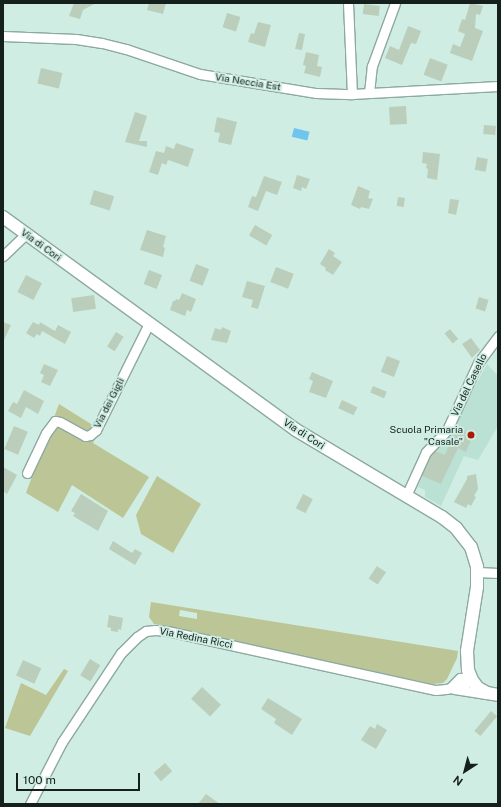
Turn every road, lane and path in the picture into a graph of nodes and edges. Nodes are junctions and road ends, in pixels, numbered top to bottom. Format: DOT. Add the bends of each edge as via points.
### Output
graph roads {
  1 [pos="348,3"];
  2 [pos="395,3"];
  3 [pos="3,36"];
  4 [pos="498,86"];
  5 [pos="369,93"];
  6 [pos="352,94"];
  7 [pos="3,217"];
  8 [pos="26,234"];
  9 [pos="3,256"];
  10 [pos="149,323"];
  11 [pos="498,336"];
  12 [pos="26,473"];
  13 [pos="406,496"];
  14 [pos="478,572"];
  15 [pos="498,573"];
  16 [pos="467,660"];
  17 [pos="470,677"];
  18 [pos="453,685"];
  19 [pos="495,695"];
  20 [pos="30,804"];
  1 -- 6 [label="street"];
  2 -- 5 [label="street" via="372,66"];
  3 -- 6 [label="street, Via Neccia Est" via="96,42 205,75 316,93"];
  4 -- 5 [label="street, Via Neccia Est"];
  5 -- 6 [label="street, Via Neccia Est"];
  7 -- 8 [label="main road, Via di Cori"];
  8 -- 9 [label="street"];
  8 -- 10 [label="main road, Via di Cori"];
  10 -- 12 [label="street, Via dei Gigli" via="96,430 85,436 55,421 46,433"];
  10 -- 13 [label="main road, Via di Cori" via="304,435"];
  11 -- 13 [label="street, Via del Casello" via="478,364 447,430 426,452"];
  13 -- 14 [label="main road, Via di Cori" via="442,517 460,532 473,551"];
  14 -- 15 [label="street"];
  14 -- 16 [label="main road, Via di Cori"];
  16 -- 17 [label="main road, Via di Cori"];
  16 -- 18 [label="street"];
  17 -- 18 [label="street" via="462,677"];
  17 -- 19 [label="main road" via="478,688"];
  18 -- 19 [label="street"];
  18 -- 20 [label="street, Via Redina Ricci" via="433,689 164,630 146,631 136,637 121,653 62,742"];
}
